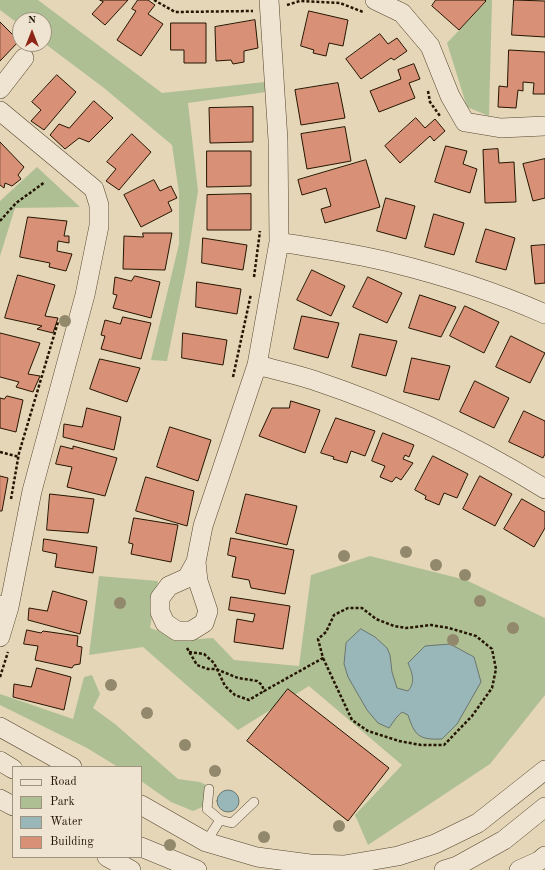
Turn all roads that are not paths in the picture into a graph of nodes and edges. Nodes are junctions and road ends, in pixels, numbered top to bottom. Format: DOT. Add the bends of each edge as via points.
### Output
graph roads {
  1 [pos="269,0"];
  2 [pos="372,8"];
  3 [pos="24,58"];
  4 [pos="0,89"];
  5 [pos="0,111"];
  6 [pos="545,126"];
  7 [pos="278,242"];
  8 [pos="545,314"];
  9 [pos="257,365"];
  10 [pos="545,489"];
  11 [pos="196,562"];
  12 [pos="5,606"];
  13 [pos="4,643"];
  14 [pos="0,727"];
  15 [pos="0,761"];
  16 [pos="70,766"];
  17 [pos="12,768"];
  18 [pos="545,770"];
  19 [pos="209,789"];
  20 [pos="0,798"];
  21 [pos="254,802"];
  22 [pos="12,805"];
  23 [pos="142,806"];
  24 [pos="545,807"];
  25 [pos="220,820"];
  26 [pos="206,842"];
  27 [pos="142,847"];
  28 [pos="545,856"];
  29 [pos="110,858"];
  30 [pos="131,870"];
  31 [pos="197,870"];
  32 [pos="444,870"];
  33 [pos="519,870"];
  1 -- 7 [label="street" via="278,140"];
  2 -- 6 [label="street" via="402,13 430,46 450,96 465,122 501,128"];
  3 -- 4 [label="street"];
  5 -- 12 [label="street" via="94,189 99,205 99,226 85,295 32,491"];
  7 -- 8 [label="street" via="389,262 456,281"];
  7 -- 9 [label="street"];
  9 -- 10 [label="street" via="313,380 431,427 511,468"];
  9 -- 11 [label="street" via="203,526"];
  12 -- 13 [label="street"];
  14 -- 16 [label="street"];
  15 -- 17 [label="street"];
  18 -- 26 [label="street" via="478,823 435,844 398,856 344,865 310,864 257,857"];
  19 -- 25 [label="lane" via="207,809"];
  20 -- 22 [label="street"];
  21 -- 25 [label="lane" via="232,823"];
  23 -- 26 [label="street"];
  24 -- 32 [label="street" via="504,840 457,866"];
  25 -- 26 [label="lane"];
  27 -- 31 [label="street"];
  28 -- 33 [label="street"];
  29 -- 30 [label="street"];
}
